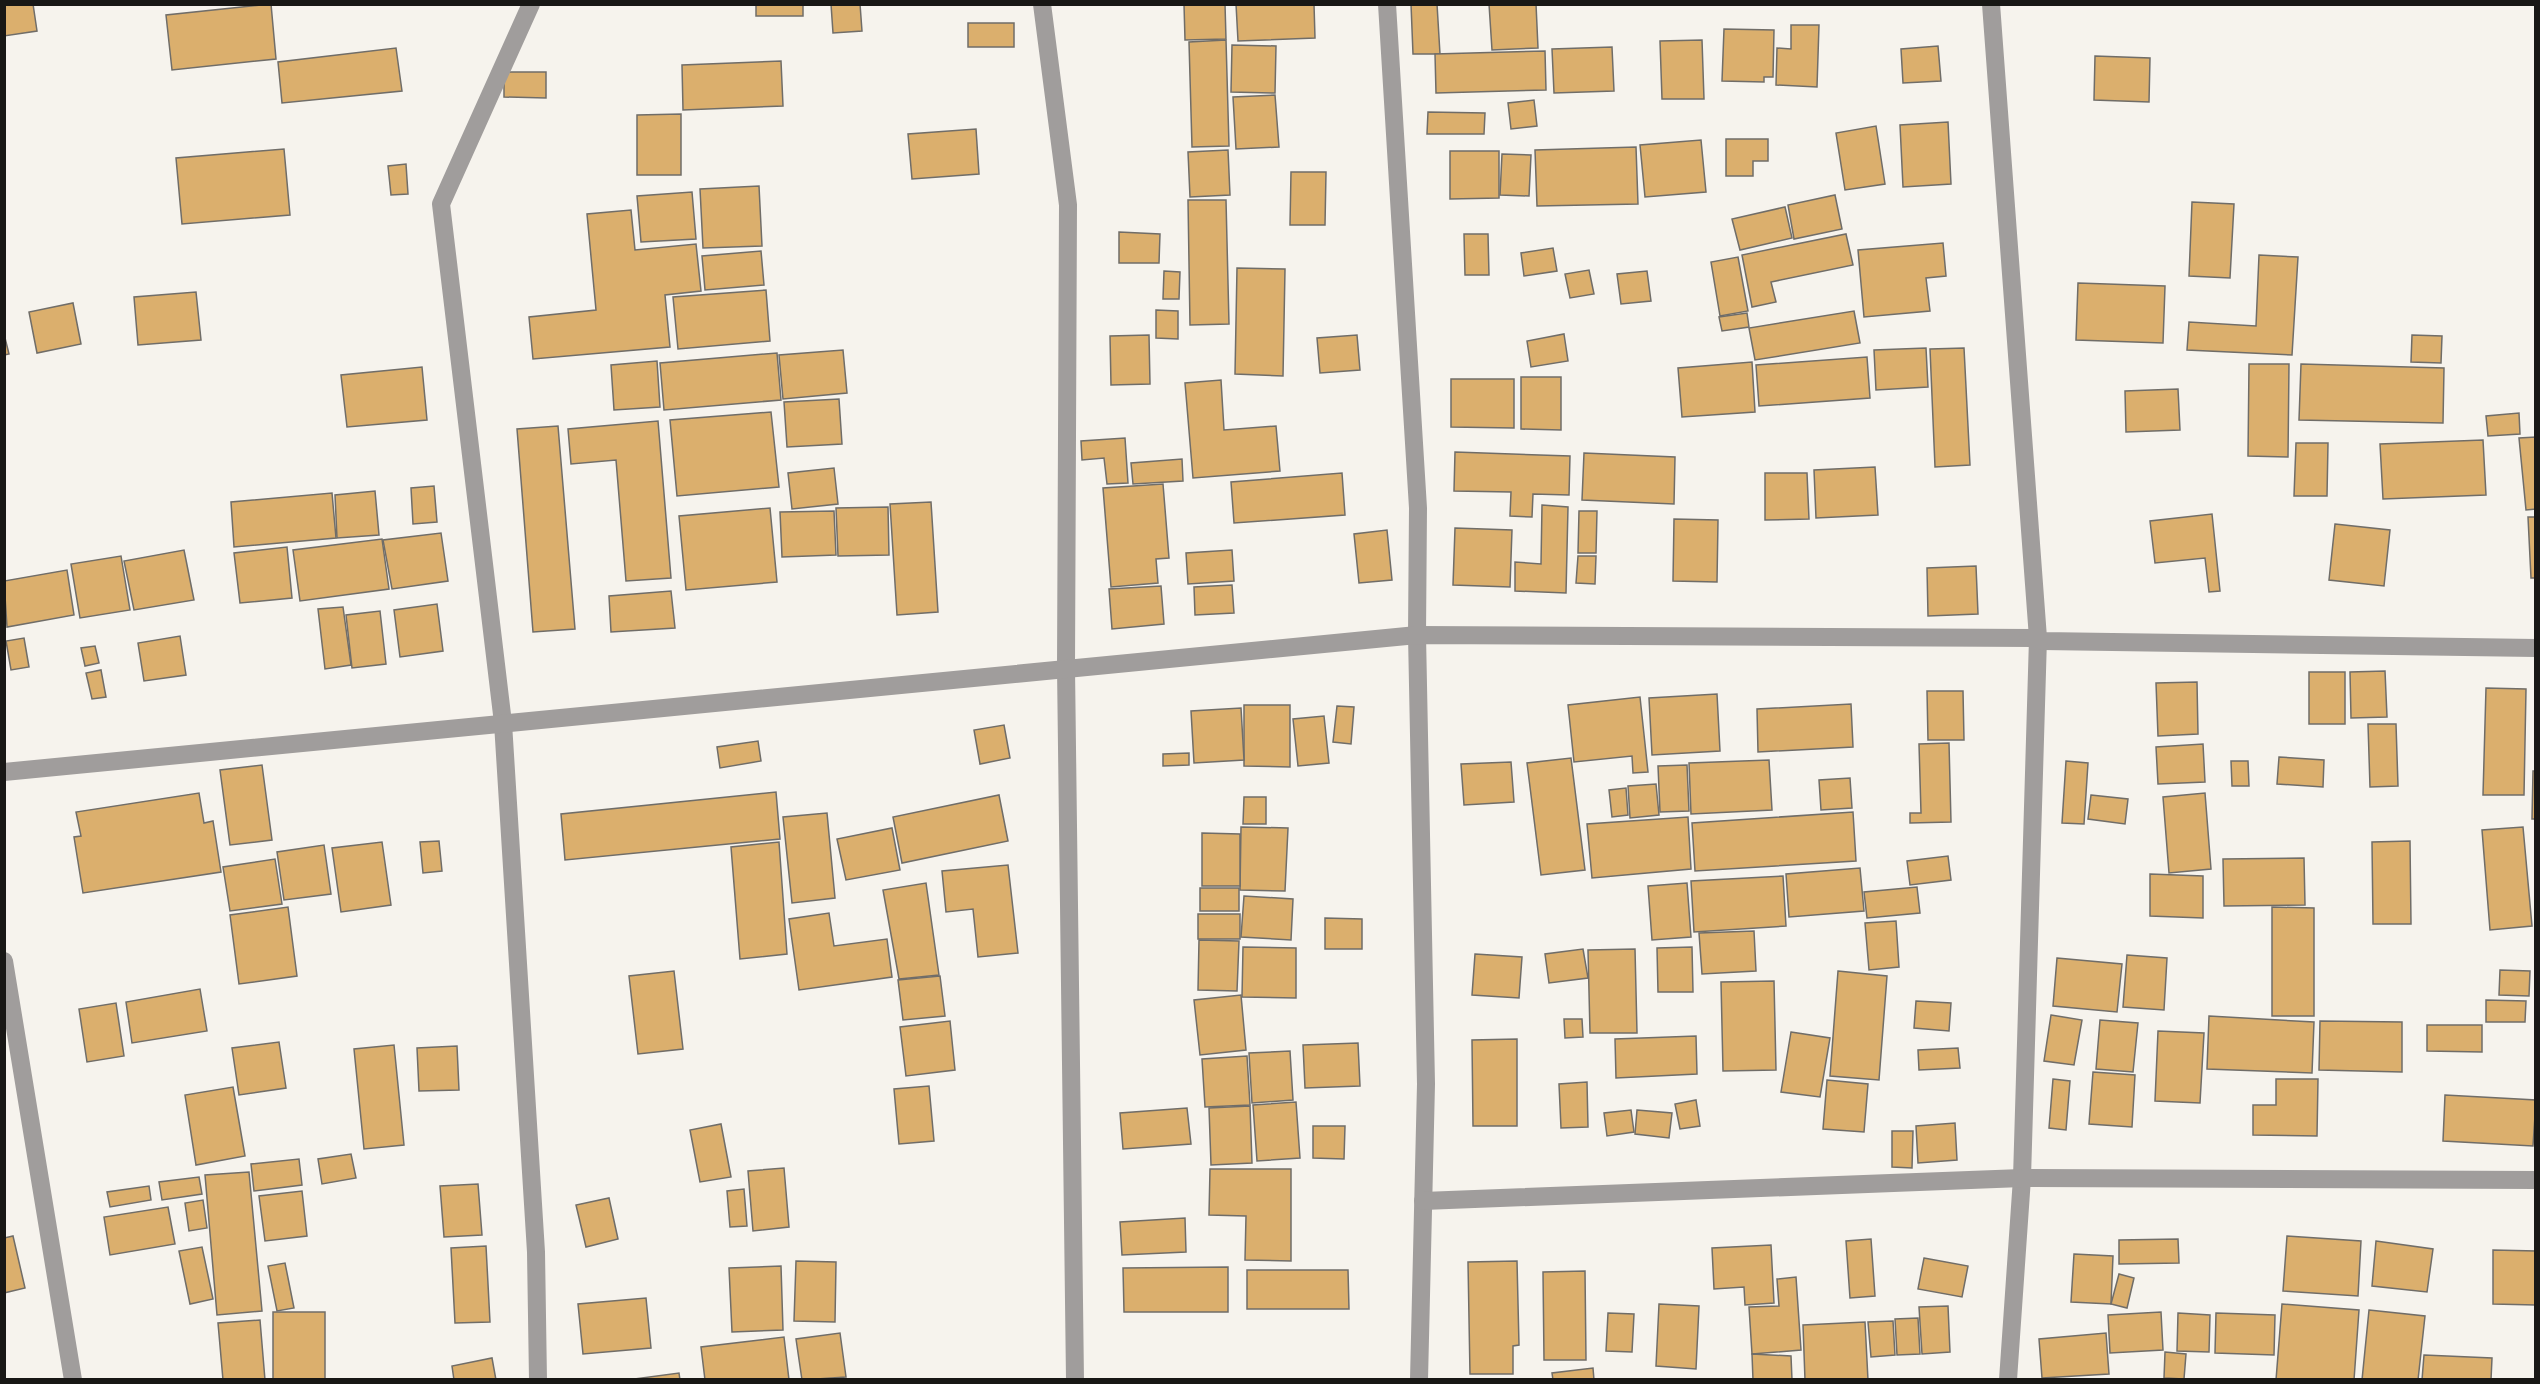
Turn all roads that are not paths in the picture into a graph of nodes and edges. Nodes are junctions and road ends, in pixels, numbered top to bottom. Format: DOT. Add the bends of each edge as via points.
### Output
graph roads {
  1 [pos="531,4"];
  2 [pos="1042,4"];
  3 [pos="1387,4"];
  4 [pos="1991,4"];
  5 [pos="1418,635"];
  6 [pos="2038,638"];
  7 [pos="2535,648"];
  8 [pos="1066,668"];
  9 [pos="503,723"];
  10 [pos="4,772"];
  11 [pos="4,961"];
  12 [pos="2022,1178"];
  13 [pos="2535,1180"];
  14 [pos="1423,1201"];
  15 [pos="73,1380"];
  16 [pos="538,1380"];
  17 [pos="1076,1380"];
  18 [pos="1419,1380"];
  19 [pos="2008,1380"];
  1 -- 9 [label="street" via="441,204"];
  2 -- 8 [label="street" via="1068,205"];
  3 -- 5 [label="street" via="1418,508"];
  4 -- 6 [label="street"];
  5 -- 6 [label="street"];
  5 -- 8 [label="street"];
  5 -- 14 [label="street" via="1426,1084"];
  6 -- 7 [label="street"];
  6 -- 12 [label="street"];
  8 -- 9 [label="street"];
  8 -- 17 [label="street"];
  9 -- 10 [label="street"];
  9 -- 16 [label="street" via="536,1252"];
  11 -- 15 [label="street"];
  12 -- 13 [label="street"];
  12 -- 14 [label="street"];
  12 -- 19 [label="street"];
  14 -- 18 [label="street"];
}
